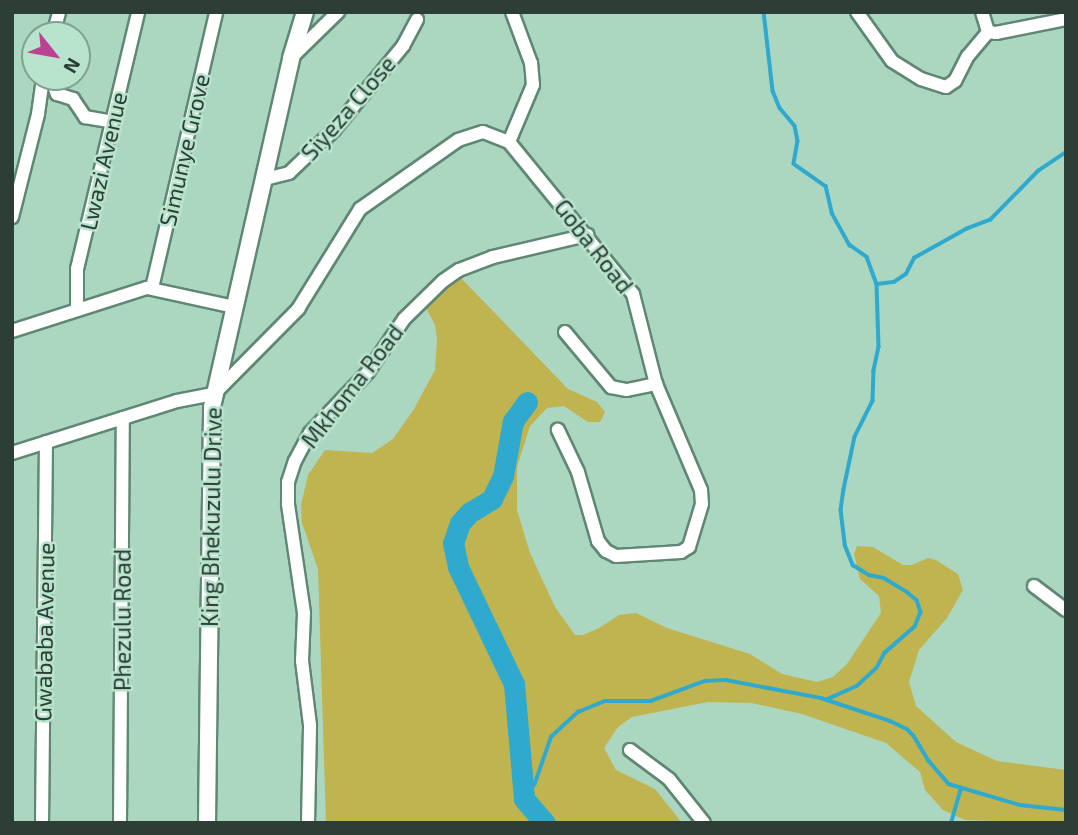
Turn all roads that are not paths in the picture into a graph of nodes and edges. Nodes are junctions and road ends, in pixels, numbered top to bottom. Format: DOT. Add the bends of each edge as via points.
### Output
graph roads {
  1 [pos="138,12"];
  2 [pos="216,12"];
  3 [pos="305,12"];
  4 [pos="338,12"];
  5 [pos="512,12"];
  6 [pos="857,12"];
  7 [pos="982,12"];
  8 [pos="1066,19"];
  9 [pos="417,20"];
  10 [pos="988,32"];
  11 [pos="291,58"];
  12 [pos="41,91"];
  13 [pos="56,91"];
  14 [pos="112,122"];
  15 [pos="509,142"];
  16 [pos="265,179"];
  17 [pos="12,217"];
  18 [pos="587,236"];
  19 [pos="152,288"];
  20 [pos="235,307"];
  21 [pos="77,310"];
  22 [pos="12,331"];
  23 [pos="565,332"];
  24 [pos="656,384"];
  25 [pos="214,394"];
  26 [pos="123,418"];
  27 [pos="558,430"];
  28 [pos="46,442"];
  29 [pos="12,453"];
  30 [pos="1034,586"];
  31 [pos="1066,610"];
  32 [pos="630,750"];
  33 [pos="42,823"];
  34 [pos="120,823"];
  35 [pos="207,823"];
  36 [pos="309,823"];
  37 [pos="704,823"];
  1 -- 14 [label="street, Lwazi Avenue"];
  2 -- 19 [label="street, Simunye Grove"];
  3 -- 11 [label="street, King Bhekuzulu Drive"];
  4 -- 11 [label="street"];
  5 -- 15 [label="street" via="531,63 533,85"];
  6 -- 10 [label="street" via="892,61 921,79 946,87 955,81"];
  7 -- 10 [label="street"];
  8 -- 10 [label="street" via="1006,33"];
  9 -- 16 [label="street, Siyeza Close" via="403,46 334,130 289,173"];
  11 -- 16 [label="street, King Bhekuzulu Drive"];
  12 -- 17 [label="street"];
  13 -- 14 [label="street" via="73,99 85,117"];
  14 -- 21 [label="street, Lwazi Avenue" via="77,269"];
  15 -- 18 [label="street, Goba Road"];
  15 -- 25 [label="street" via="487,133 467,135 372,198 355,215 298,309"];
  16 -- 20 [label="street, King Bhekuzulu Drive"];
  18 -- 24 [label="street, Goba Road" via="636,298"];
  18 -- 36 [label="street, Mkhoma Road" via="493,257 443,281 404,319 368,372 310,433 295,461 288,482 288,504 303,601 302,661 310,725"];
  19 -- 20 [label="street"];
  19 -- 21 [label="street"];
  20 -- 25 [label="street, King Bhekuzulu Drive"];
  21 -- 22 [label="street"];
  23 -- 24 [label="street" via="611,387 627,390"];
  24 -- 27 [label="street, Goba Road" via="702,495 691,544 681,552 616,556 606,551 598,541 578,472"];
  25 -- 26 [label="street"];
  25 -- 35 [label="street, King Bhekuzulu Drive"];
  26 -- 28 [label="street"];
  26 -- 34 [label="street, Phezulu Road"];
  28 -- 29 [label="street"];
  28 -- 33 [label="street, Gwababa Avenue"];
  30 -- 31 [label="street"];
  32 -- 37 [label="street" via="669,779"];
}
